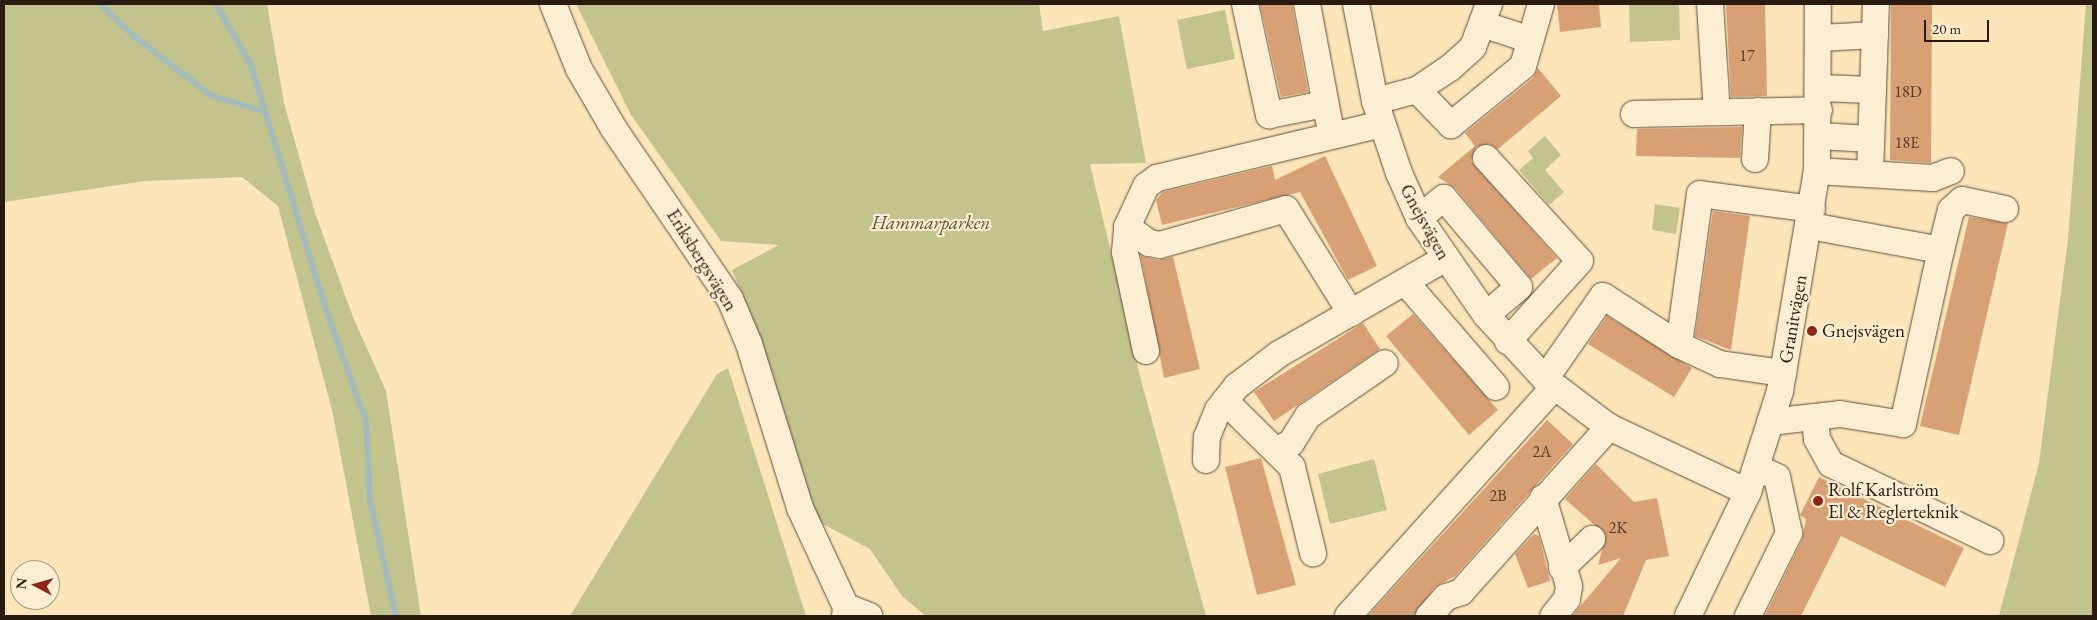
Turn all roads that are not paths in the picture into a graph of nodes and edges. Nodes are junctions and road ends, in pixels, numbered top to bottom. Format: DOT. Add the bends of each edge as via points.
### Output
graph roads {
  1 [pos="553,4"];
  2 [pos="1245,4"];
  3 [pos="1307,4"];
  4 [pos="1356,4"];
  5 [pos="1540,4"];
  6 [pos="1710,4"];
  7 [pos="1818,4"];
  8 [pos="1876,4"];
  9 [pos="1487,14"];
  10 [pos="1875,35"];
  11 [pos="1820,38"];
  12 [pos="1532,40"];
  13 [pos="1417,90"];
  14 [pos="1873,90"];
  15 [pos="1325,104"];
  16 [pos="1758,111"];
  17 [pos="1819,111"];
  18 [pos="1378,112"];
  19 [pos="1717,112"];
  20 [pos="1634,114"];
  21 [pos="1871,139"];
  22 [pos="1337,142"];
  23 [pos="1486,158"];
  24 [pos="1755,159"];
  25 [pos="1817,171"];
  26 [pos="1951,171"];
  27 [pos="1870,174"];
  28 [pos="2005,209"];
  29 [pos="1811,217"];
  30 [pos="1419,218"];
  31 [pos="1127,227"];
  32 [pos="1942,250"];
  33 [pos="1444,259"];
  34 [pos="1407,284"];
  35 [pos="1350,314"];
  36 [pos="1486,315"];
  37 [pos="1508,341"];
  38 [pos="1679,345"];
  39 [pos="1146,351"];
  40 [pos="1386,363"];
  41 [pos="1783,373"];
  42 [pos="1550,383"];
  43 [pos="1496,388"];
  44 [pos="1225,401"];
  45 [pos="1822,412"];
  46 [pos="1770,422"];
  47 [pos="1609,427"];
  48 [pos="1278,450"];
  49 [pos="1206,460"];
  50 [pos="1756,467"];
  51 [pos="1748,492"];
  52 [pos="1544,498"];
  53 [pos="1592,539"];
  54 [pos="1990,541"];
  55 [pos="1313,553"];
  56 [pos="1562,568"];
  57 [pos="853,613"];
  58 [pos="1348,616"];
  59 [pos="1429,616"];
  60 [pos="1553,616"];
  61 [pos="1688,616"];
  62 [pos="1748,616"];
  1 -- 57 [label="street, Eriksbergsvägen" via="579,69 614,129 730,300 749,344 800,508"];
  2 -- 15 [label="street" via="1269,115"];
  3 -- 15 [label="street"];
  4 -- 18 [label="street, Gnejsvägen"];
  5 -- 12 [label="street"];
  6 -- 19 [label="street"];
  7 -- 11 [label="street, Granitvägen"];
  8 -- 10 [label="street"];
  9 -- 12 [label="street"];
  9 -- 13 [label="street" via="1473,47"];
  10 -- 11 [label="street"];
  10 -- 14 [label="street"];
  11 -- 17 [label="street, Granitvägen"];
  12 -- 13 [label="street" via="1522,66 1451,125"];
  13 -- 18 [label="street"];
  14 -- 17 [label="street"];
  14 -- 21 [label="street"];
  15 -- 22 [label="street"];
  16 -- 17 [label="street"];
  16 -- 19 [label="street"];
  16 -- 24 [label="street"];
  17 -- 21 [label="street"];
  17 -- 25 [label="street, Granitvägen"];
  18 -- 22 [label="street"];
  18 -- 30 [label="street, Gnejsvägen"];
  19 -- 20 [label="street"];
  21 -- 27 [label="street"];
  22 -- 31 [label="street" via="1157,178 1137,199"];
  23 -- 37 [label="street" via="1580,261"];
  25 -- 27 [label="street"];
  25 -- 29 [label="street, Granitvägen"];
  26 -- 27 [label="street" via="1933,178"];
  28 -- 32 [label="street" via="1962,200 1951,210"];
  29 -- 32 [label="street" via="1863,243"];
  29 -- 38 [label="street" via="1700,194"];
  29 -- 41 [label="street, Granitvägen"];
  30 -- 33 [label="street, Gnejsvägen"];
  30 -- 36 [label="street" via="1444,198 1519,287"];
  31 -- 35 [label="street" via="1160,245 1286,209"];
  31 -- 39 [label="street" via="1125,252"];
  32 -- 45 [label="street" via="1903,424"];
  33 -- 34 [label="street"];
  33 -- 36 [label="street, Gnejsvägen"];
  34 -- 35 [label="street"];
  34 -- 43 [label="street"];
  35 -- 44 [label="street" via="1279,354 1237,386"];
  36 -- 37 [label="street, Gnejsvägen"];
  37 -- 42 [label="street, Gnejsvägen"];
  38 -- 41 [label="street" via="1720,364"];
  38 -- 42 [label="street" via="1603,296"];
  40 -- 48 [label="street" via="1308,416 1291,443"];
  41 -- 46 [label="street, Granitvägen"];
  42 -- 47 [label="street, Gnejsvägen"];
  42 -- 58 [label="street"];
  44 -- 48 [label="street" via="1261,440"];
  44 -- 49 [label="street" via="1207,437"];
  45 -- 46 [label="street"];
  45 -- 54 [label="street" via="1817,439 1831,464"];
  46 -- 50 [label="street, Granitvägen"];
  47 -- 51 [label="street, Gnejsvägen"];
  47 -- 52 [label="street"];
  48 -- 55 [label="street" via="1292,467"];
  50 -- 51 [label="street, Granitvägen"];
  50 -- 62 [label="street" via="1778,477 1789,533"];
  51 -- 61 [label="street, Granitvägen"];
  52 -- 56 [label="street"];
  52 -- 59 [label="street" via="1461,592 1446,597"];
  53 -- 56 [label="street"];
  56 -- 60 [label="street" via="1569,586 1567,599"];
}
